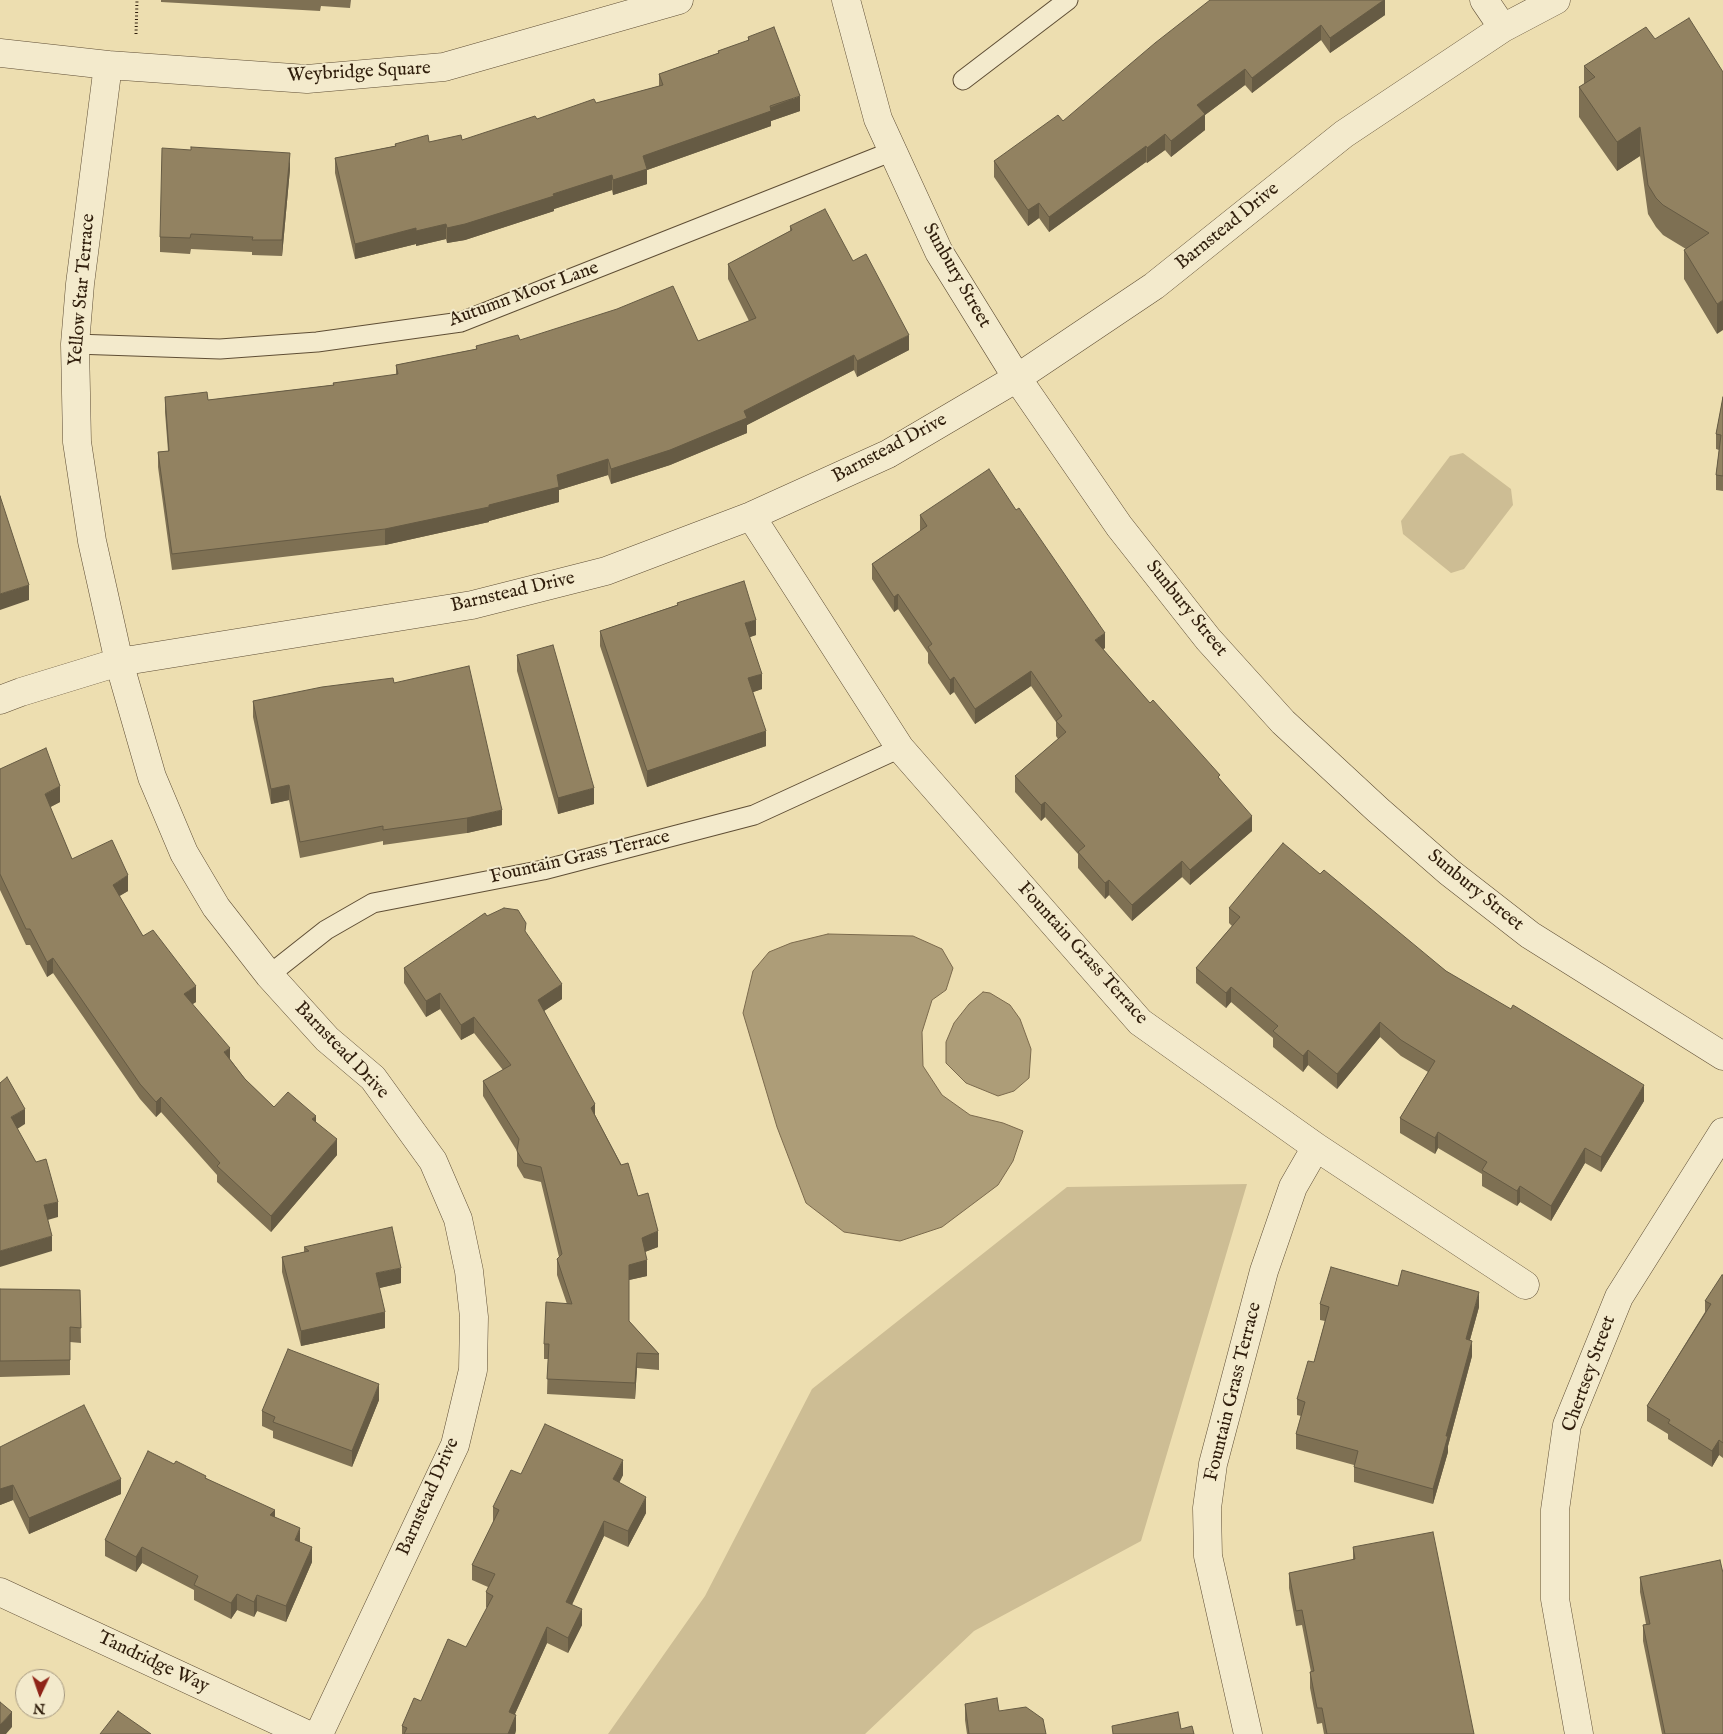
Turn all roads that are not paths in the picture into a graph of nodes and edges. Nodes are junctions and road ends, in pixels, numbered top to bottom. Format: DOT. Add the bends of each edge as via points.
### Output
graph roads {
  1 [pos="679,0"];
  2 [pos="846,0"];
  3 [pos="1484,0"];
  4 [pos="1556,0"];
  5 [pos="1061,2"];
  6 [pos="1503,28"];
  7 [pos="0,53"];
  8 [pos="108,65"];
  9 [pos="964,80"];
  10 [pos="893,151"];
  11 [pos="75,344"];
  12 [pos="1017,378"];
  13 [pos="751,516"];
  14 [pos="119,662"];
  15 [pos="0,700"];
  16 [pos="900,748"];
  17 [pos="269,975"];
  18 [pos="1723,1056"];
  19 [pos="1723,1132"];
  20 [pos="1316,1147"];
  21 [pos="1525,1285"];
  22 [pos="0,1592"];
  23 [pos="306,1734"];
  24 [pos="319,1734"];
  25 [pos="1248,1734"];
  26 [pos="1579,1734"];
  1 -- 8 [label="street, Weybridge Square" via="444,67 306,80"];
  2 -- 10 [label="street, Sunbury Street" via="878,119"];
  3 -- 6 [label="street"];
  4 -- 6 [label="street, Barnstead Drive"];
  5 -- 9 [label="lane"];
  6 -- 12 [label="street, Barnstead Drive" via="1344,134 1154,286"];
  7 -- 8 [label="street, Weybridge Square"];
  8 -- 11 [label="street, Yellow Star Terrace"];
  10 -- 11 [label="lane, Autumn Moor Lane" via="461,322 317,342 220,349"];
  10 -- 12 [label="street, Sunbury Street" via="939,252"];
  11 -- 14 [label="street, Yellow Star Terrace" via="77,442 92,541"];
  12 -- 13 [label="street, Barnstead Drive" via="888,454"];
  12 -- 18 [label="street, Sunbury Street" via="1125,533 1208,639 1283,722 1442,866 1530,935"];
  13 -- 14 [label="street, Barnstead Drive" via="606,571 472,605"];
  13 -- 16 [label="street, Fountain Grass Terrace"];
  14 -- 15 [label="street, Barnstead Drive"];
  14 -- 17 [label="street, Barnstead Drive" via="152,777 184,853 216,907"];
  16 -- 17 [label="lane, Fountain Grass Terrace" via="754,815 543,870 373,903 326,930"];
  16 -- 20 [label="street, Fountain Grass Terrace" via="1140,1022"];
  17 -- 24 [label="street, Barnstead Drive" via="326,1039 373,1078 432,1160 458,1219 474,1317 473,1370 455,1444"];
  19 -- 26 [label="street, Chertsey Street" via="1619,1296 1568,1425 1555,1510 1555,1598"];
  20 -- 21 [label="street, Fountain Grass Terrace"];
  20 -- 25 [label="street, Fountain Grass Terrace" via="1293,1188 1264,1271 1213,1464 1208,1508 1208,1556"];
  22 -- 23 [label="street, Tandridge Way"];
}
